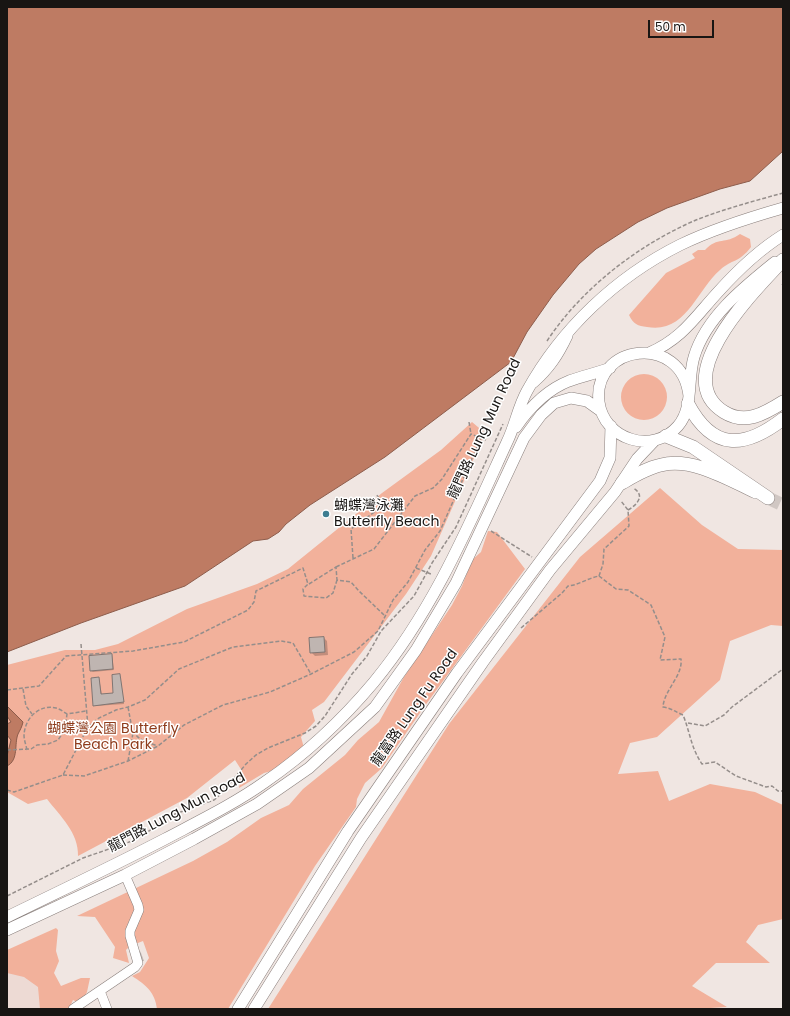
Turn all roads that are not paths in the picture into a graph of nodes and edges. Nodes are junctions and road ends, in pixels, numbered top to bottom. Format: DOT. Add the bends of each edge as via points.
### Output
graph roads {
  1 [pos="783,208"];
  2 [pos="783,235"];
  3 [pos="783,256"];
  4 [pos="783,260"];
  5 [pos="649,353"];
  6 [pos="611,367"];
  7 [pos="688,400"];
  8 [pos="783,402"];
  9 [pos="601,410"];
  10 [pos="783,419"];
  11 [pos="611,426"];
  12 [pos="512,432"];
  13 [pos="661,438"];
  14 [pos="625,484"];
  15 [pos="756,492"];
  16 [pos="768,498"];
  17 [pos="125,875"];
  18 [pos="8,913"];
  19 [pos="17,925"];
  20 [pos="7,930"];
  21 [pos="100,991"];
  22 [pos="73,1009"];
  23 [pos="107,1009"];
  24 [pos="238,1009"];
  25 [pos="254,1009"];
  1 -- 12 [label="main road, 龍門路 Lung Mun Road" via="716,229 662,255 613,289 573,326 548,358 522,400"];
  2 -- 5 [label="main road" via="741,268 680,335"];
  3 -- 7 [label="main road, 龍富路 Lung Fu Road" via="743,289 708,328 694,357"];
  4 -- 8 [label="highway" via="751,295 726,328 708,360 704,377 712,401 719,409 733,416 758,416"];
  5 -- 6 [label="main road" via="628,355"];
  5 -- 7 [label="main road" via="662,356 676,365 688,384"];
  6 -- 9 [label="main road" via="600,385"];
  6 -- 12 [label="main road" via="550,391 531,408"];
  7 -- 10 [label="highway" via="703,428 712,435 726,439 740,440 753,437"];
  7 -- 13 [label="main road, 龍富路 Lung Fu Road" via="682,420"];
  9 -- 11 [label="main road"];
  9 -- 17 [label="main road, 龍門路 Lung Mun Road" via="582,399 571,398 559,400 540,415 524,438 448,599 416,650 375,706 309,768 257,804"];
  11 -- 13 [label="main road" via="622,436 638,441"];
  11 -- 24 [label="main road, 龍富路 Lung Fu Road" via="610,458 600,481 457,673 348,831"];
  12 -- 18 [label="main road, 龍門路 Lung Mun Road" via="451,563 428,606 375,681 335,724 302,754 247,794 151,846"];
  13 -- 14 [label="main road, 龍富路 Lung Fu Road" via="637,459"];
  13 -- 15 [label="highway" via="693,446"];
  14 -- 15 [label="highway" via="656,466 679,463 703,469"];
  14 -- 25 [label="main road, 龍富路 Lung Fu Road" via="550,570 416,757 361,838"];
  15 -- 16 [label="highway"];
  17 -- 19 [label="main road, 龍門路 Lung Mun Road"];
  17 -- 21 [label="lane" via="139,910 130,931 138,963"];
  18 -- 19 [label="lane"];
  19 -- 20 [label="main road, 龍門路 Lung Mun Road"];
  21 -- 22 [label="lane"];
  21 -- 23 [label="lane"];
}
